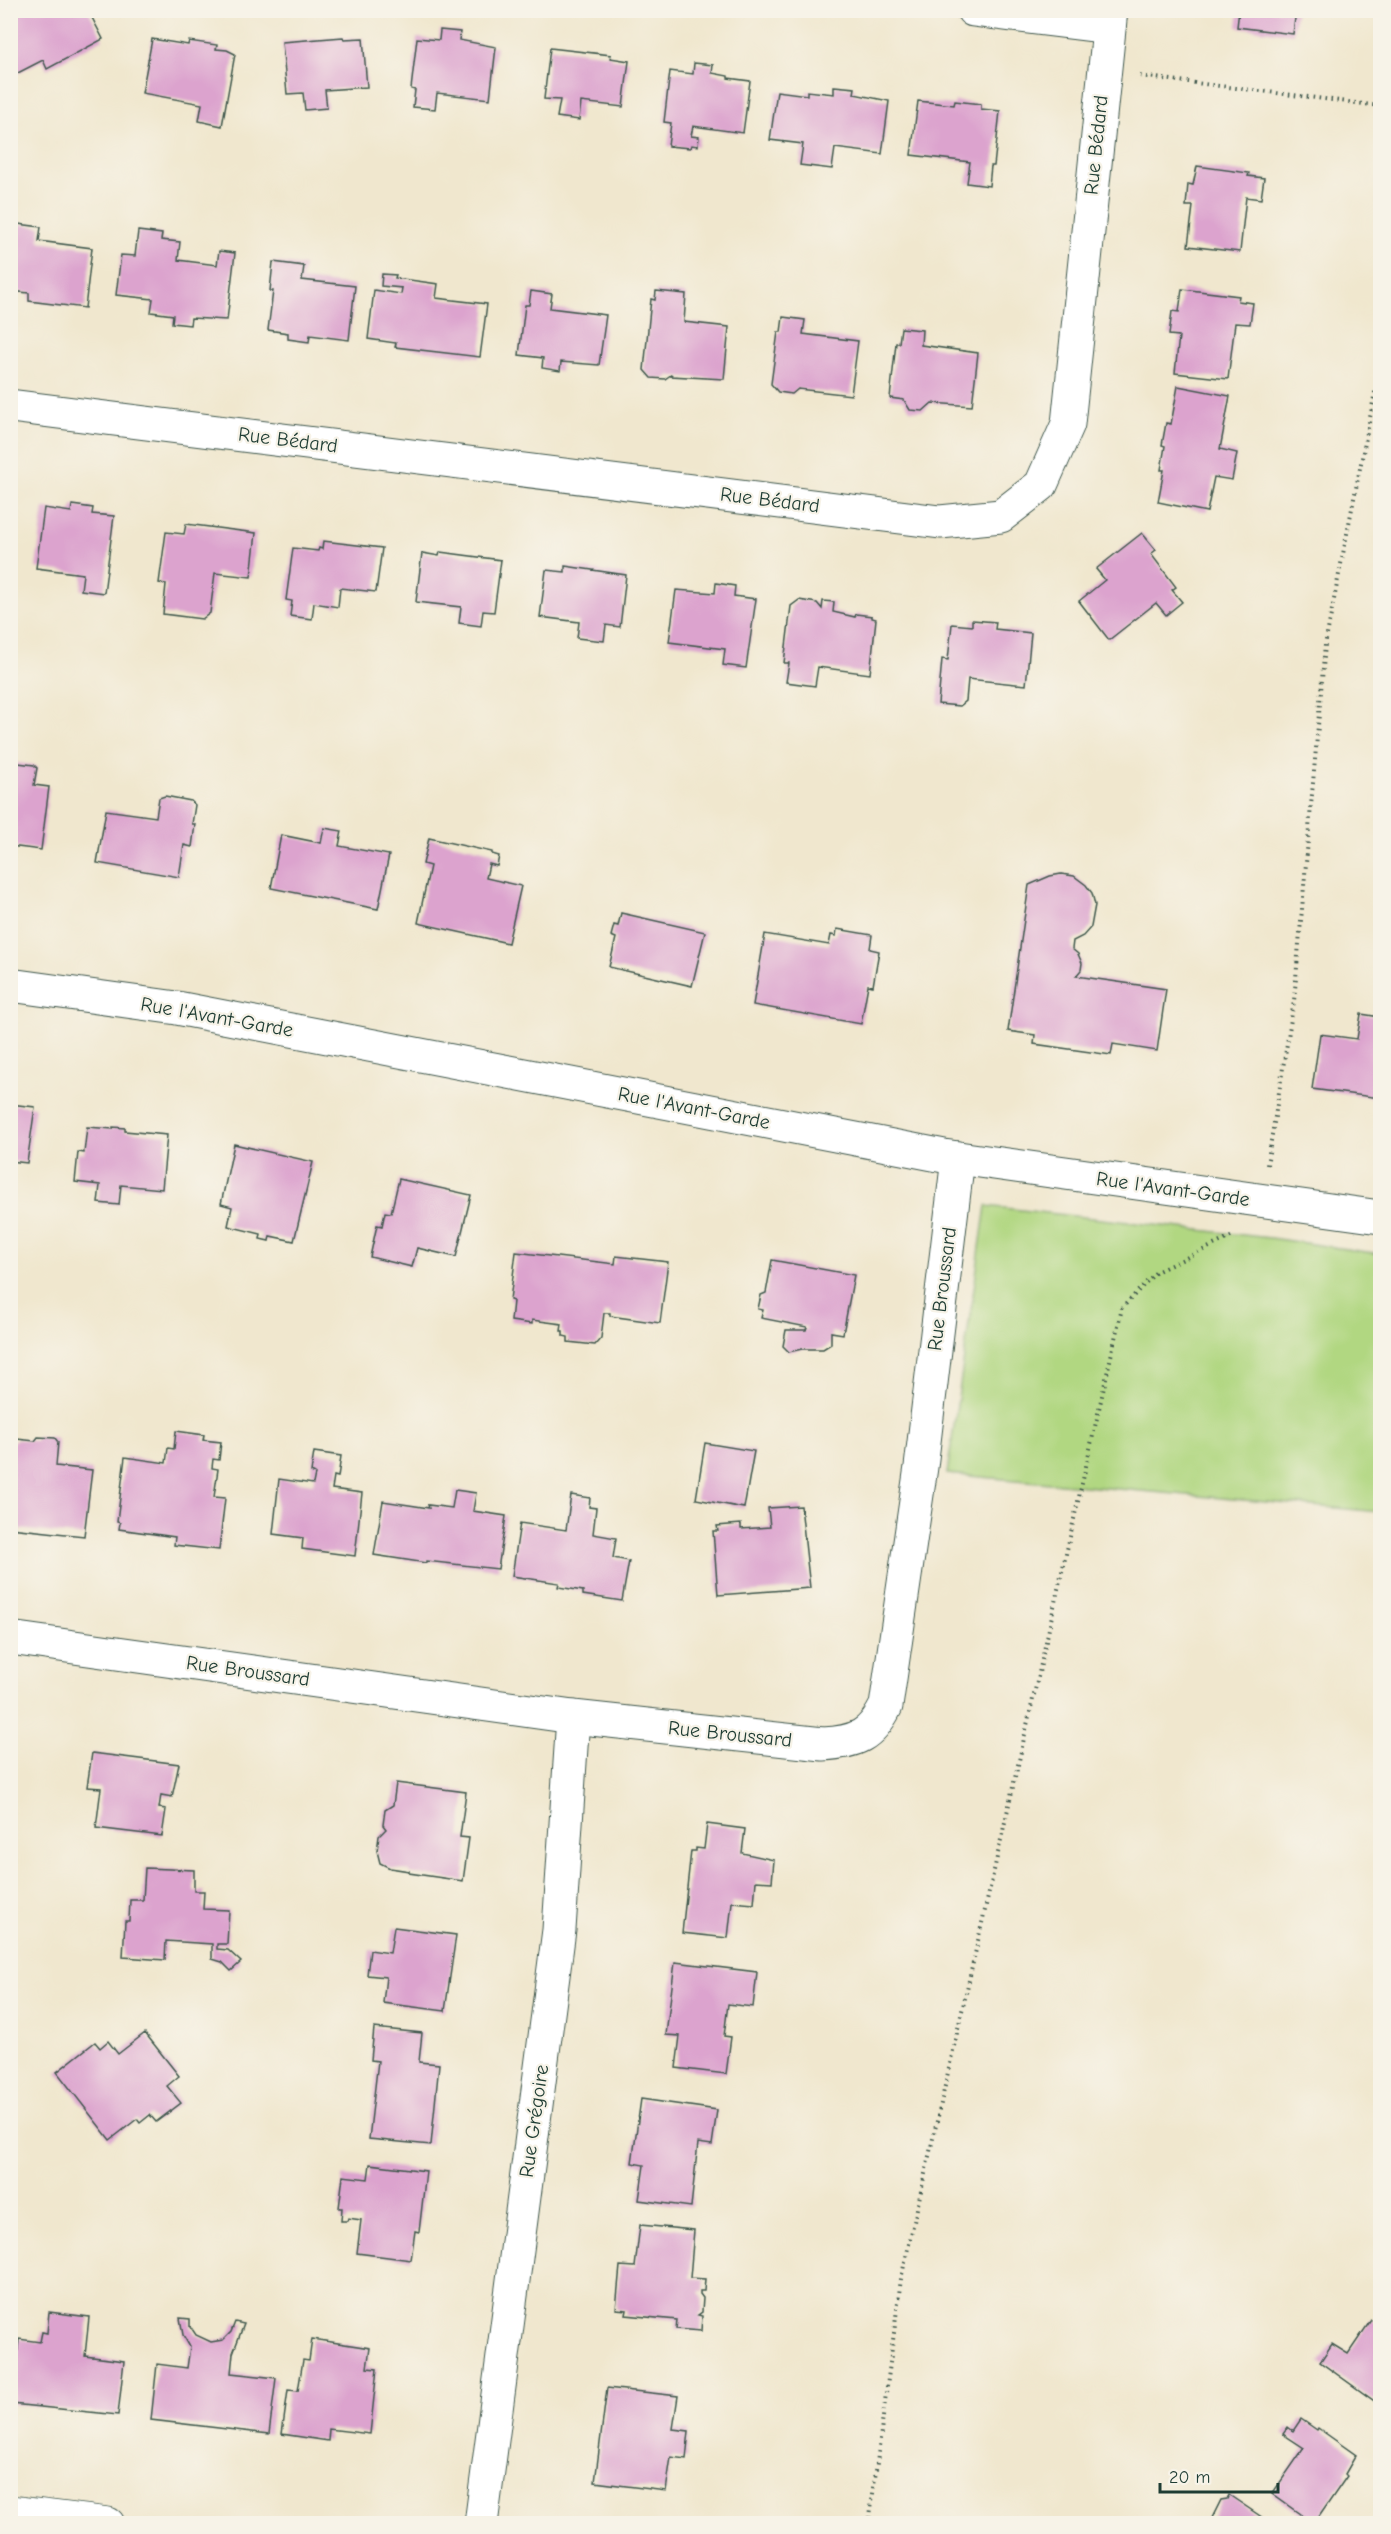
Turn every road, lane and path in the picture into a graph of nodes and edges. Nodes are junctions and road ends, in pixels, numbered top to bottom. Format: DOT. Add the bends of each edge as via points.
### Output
graph roads {
  1 [pos="973,10"];
  2 [pos="1110,19"];
  3 [pos="1104,71"];
  4 [pos="1380,106"];
  5 [pos="1380,367"];
  6 [pos="10,406"];
  7 [pos="10,985"];
  8 [pos="958,1158"];
  9 [pos="1261,1201"];
  10 [pos="1380,1217"];
  11 [pos="10,1638"];
  12 [pos="573,1717"];
  13 [pos="10,2512"];
  14 [pos="108,2523"];
  15 [pos="481,2523"];
  16 [pos="869,2523"];
  1 -- 2 [label="street"];
  2 -- 3 [label="street, Rue Bédard"];
  3 -- 4 [label="path"];
  3 -- 6 [label="street, Rue Bédard" via="1068,424 1041,485 1001,516 940,522"];
  5 -- 9 [label="path" via="1325,645 1294,1001"];
  7 -- 8 [label="street, Rue l'Avant-Garde" via="177,1008"];
  8 -- 9 [label="street, Rue l'Avant-Garde"];
  8 -- 12 [label="street, Rue Broussard" via="921,1467 886,1706 879,1719 857,1739 823,1744"];
  9 -- 10 [label="street, Rue l'Avant-Garde"];
  9 -- 16 [label="path" via="1234,1236 1156,1272 1122,1308 901,2280"];
  11 -- 12 [label="street, Rue Broussard"];
  12 -- 15 [label="street, Rue Grégoire" via="559,1930"];
  13 -- 14 [label="street"];
}
